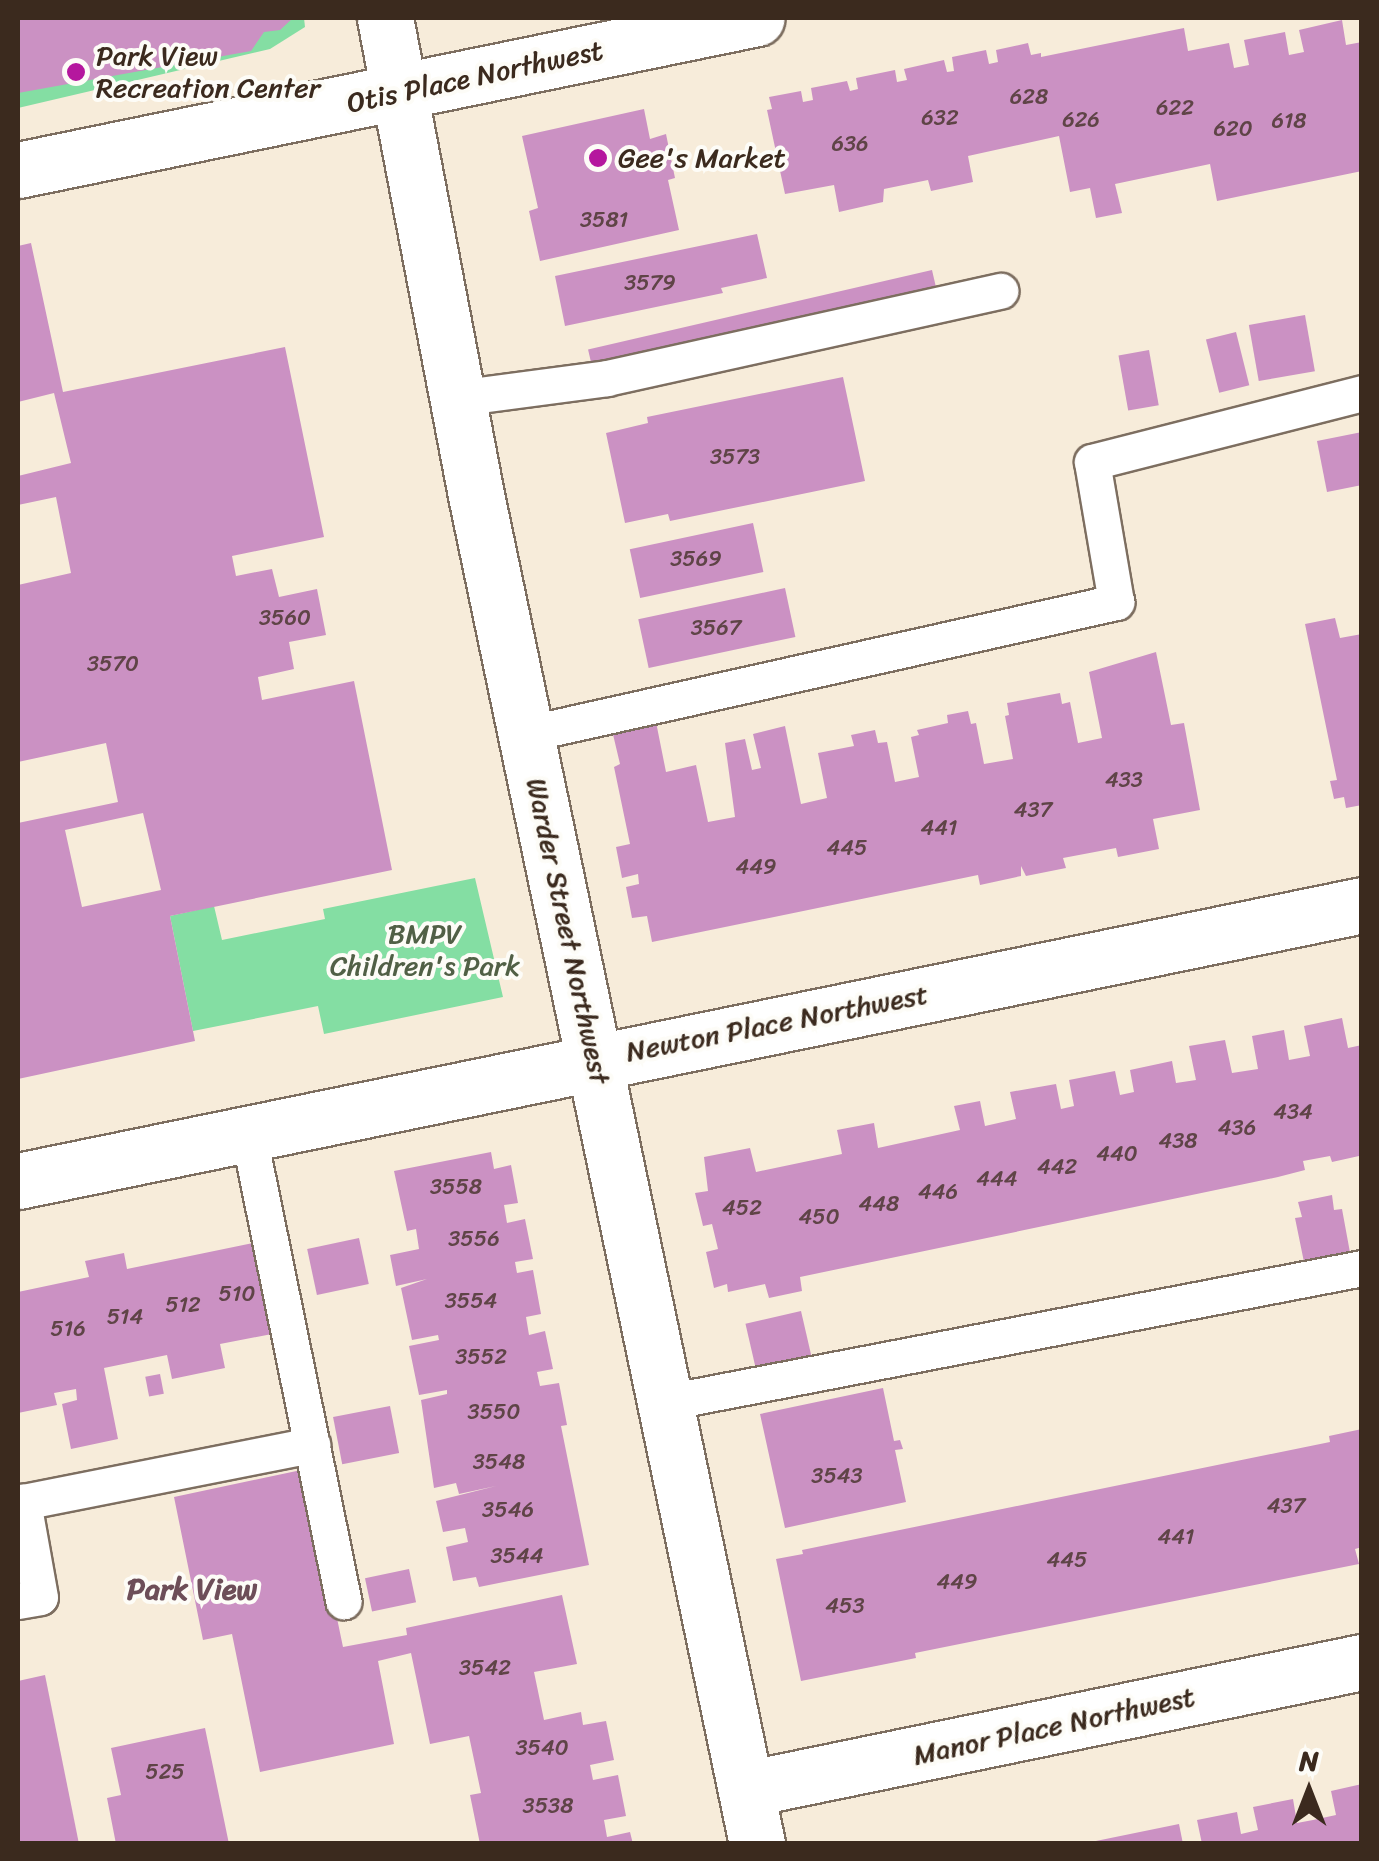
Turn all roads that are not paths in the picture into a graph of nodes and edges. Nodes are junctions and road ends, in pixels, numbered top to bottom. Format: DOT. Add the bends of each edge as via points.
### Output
graph roads {
  1 [pos="385,18"];
  2 [pos="757,18"];
  3 [pos="657,28"];
  4 [pos="397,94"];
  5 [pos="18,170"];
  6 [pos="1001,291"];
  7 [pos="1362,394"];
  8 [pos="456,398"];
  9 [pos="526,734"];
  10 [pos="1362,905"];
  11 [pos="595,1060"];
  12 [pos="248,1132"];
  13 [pos="18,1181"];
  14 [pos="1362,1268"];
  15 [pos="668,1402"];
  16 [pos="312,1445"];
  17 [pos="18,1601"];
  18 [pos="343,1601"];
  19 [pos="1362,1662"];
  20 [pos="746,1789"];
  21 [pos="757,1844"];
  1 -- 4 [label="street, Warder Street Northwest"];
  2 -- 3 [label="street, Otis Place Northwest"];
  3 -- 4 [label="street, Otis Place Northwest"];
  4 -- 5 [label="street, Otis Place Northwest"];
  4 -- 8 [label="street, Warder Street Northwest"];
  6 -- 8 [label="lane" via="607,378"];
  7 -- 9 [label="lane" via="1092,462 1116,602"];
  8 -- 9 [label="street, Warder Street Northwest"];
  9 -- 11 [label="street, Warder Street Northwest"];
  10 -- 11 [label="street, Newton Place Northwest"];
  11 -- 12 [label="street, Newton Place Northwest"];
  11 -- 15 [label="street, Warder Street Northwest"];
  12 -- 13 [label="street, Newton Place Northwest"];
  12 -- 16 [label="lane"];
  14 -- 15 [label="lane"];
  15 -- 20 [label="street, Warder Street Northwest"];
  16 -- 17 [label="lane" via="23,1502 40,1597"];
  16 -- 18 [label="lane"];
  19 -- 20 [label="street, Manor Place Northwest"];
  20 -- 21 [label="street, Warder Street Northwest"];
}
